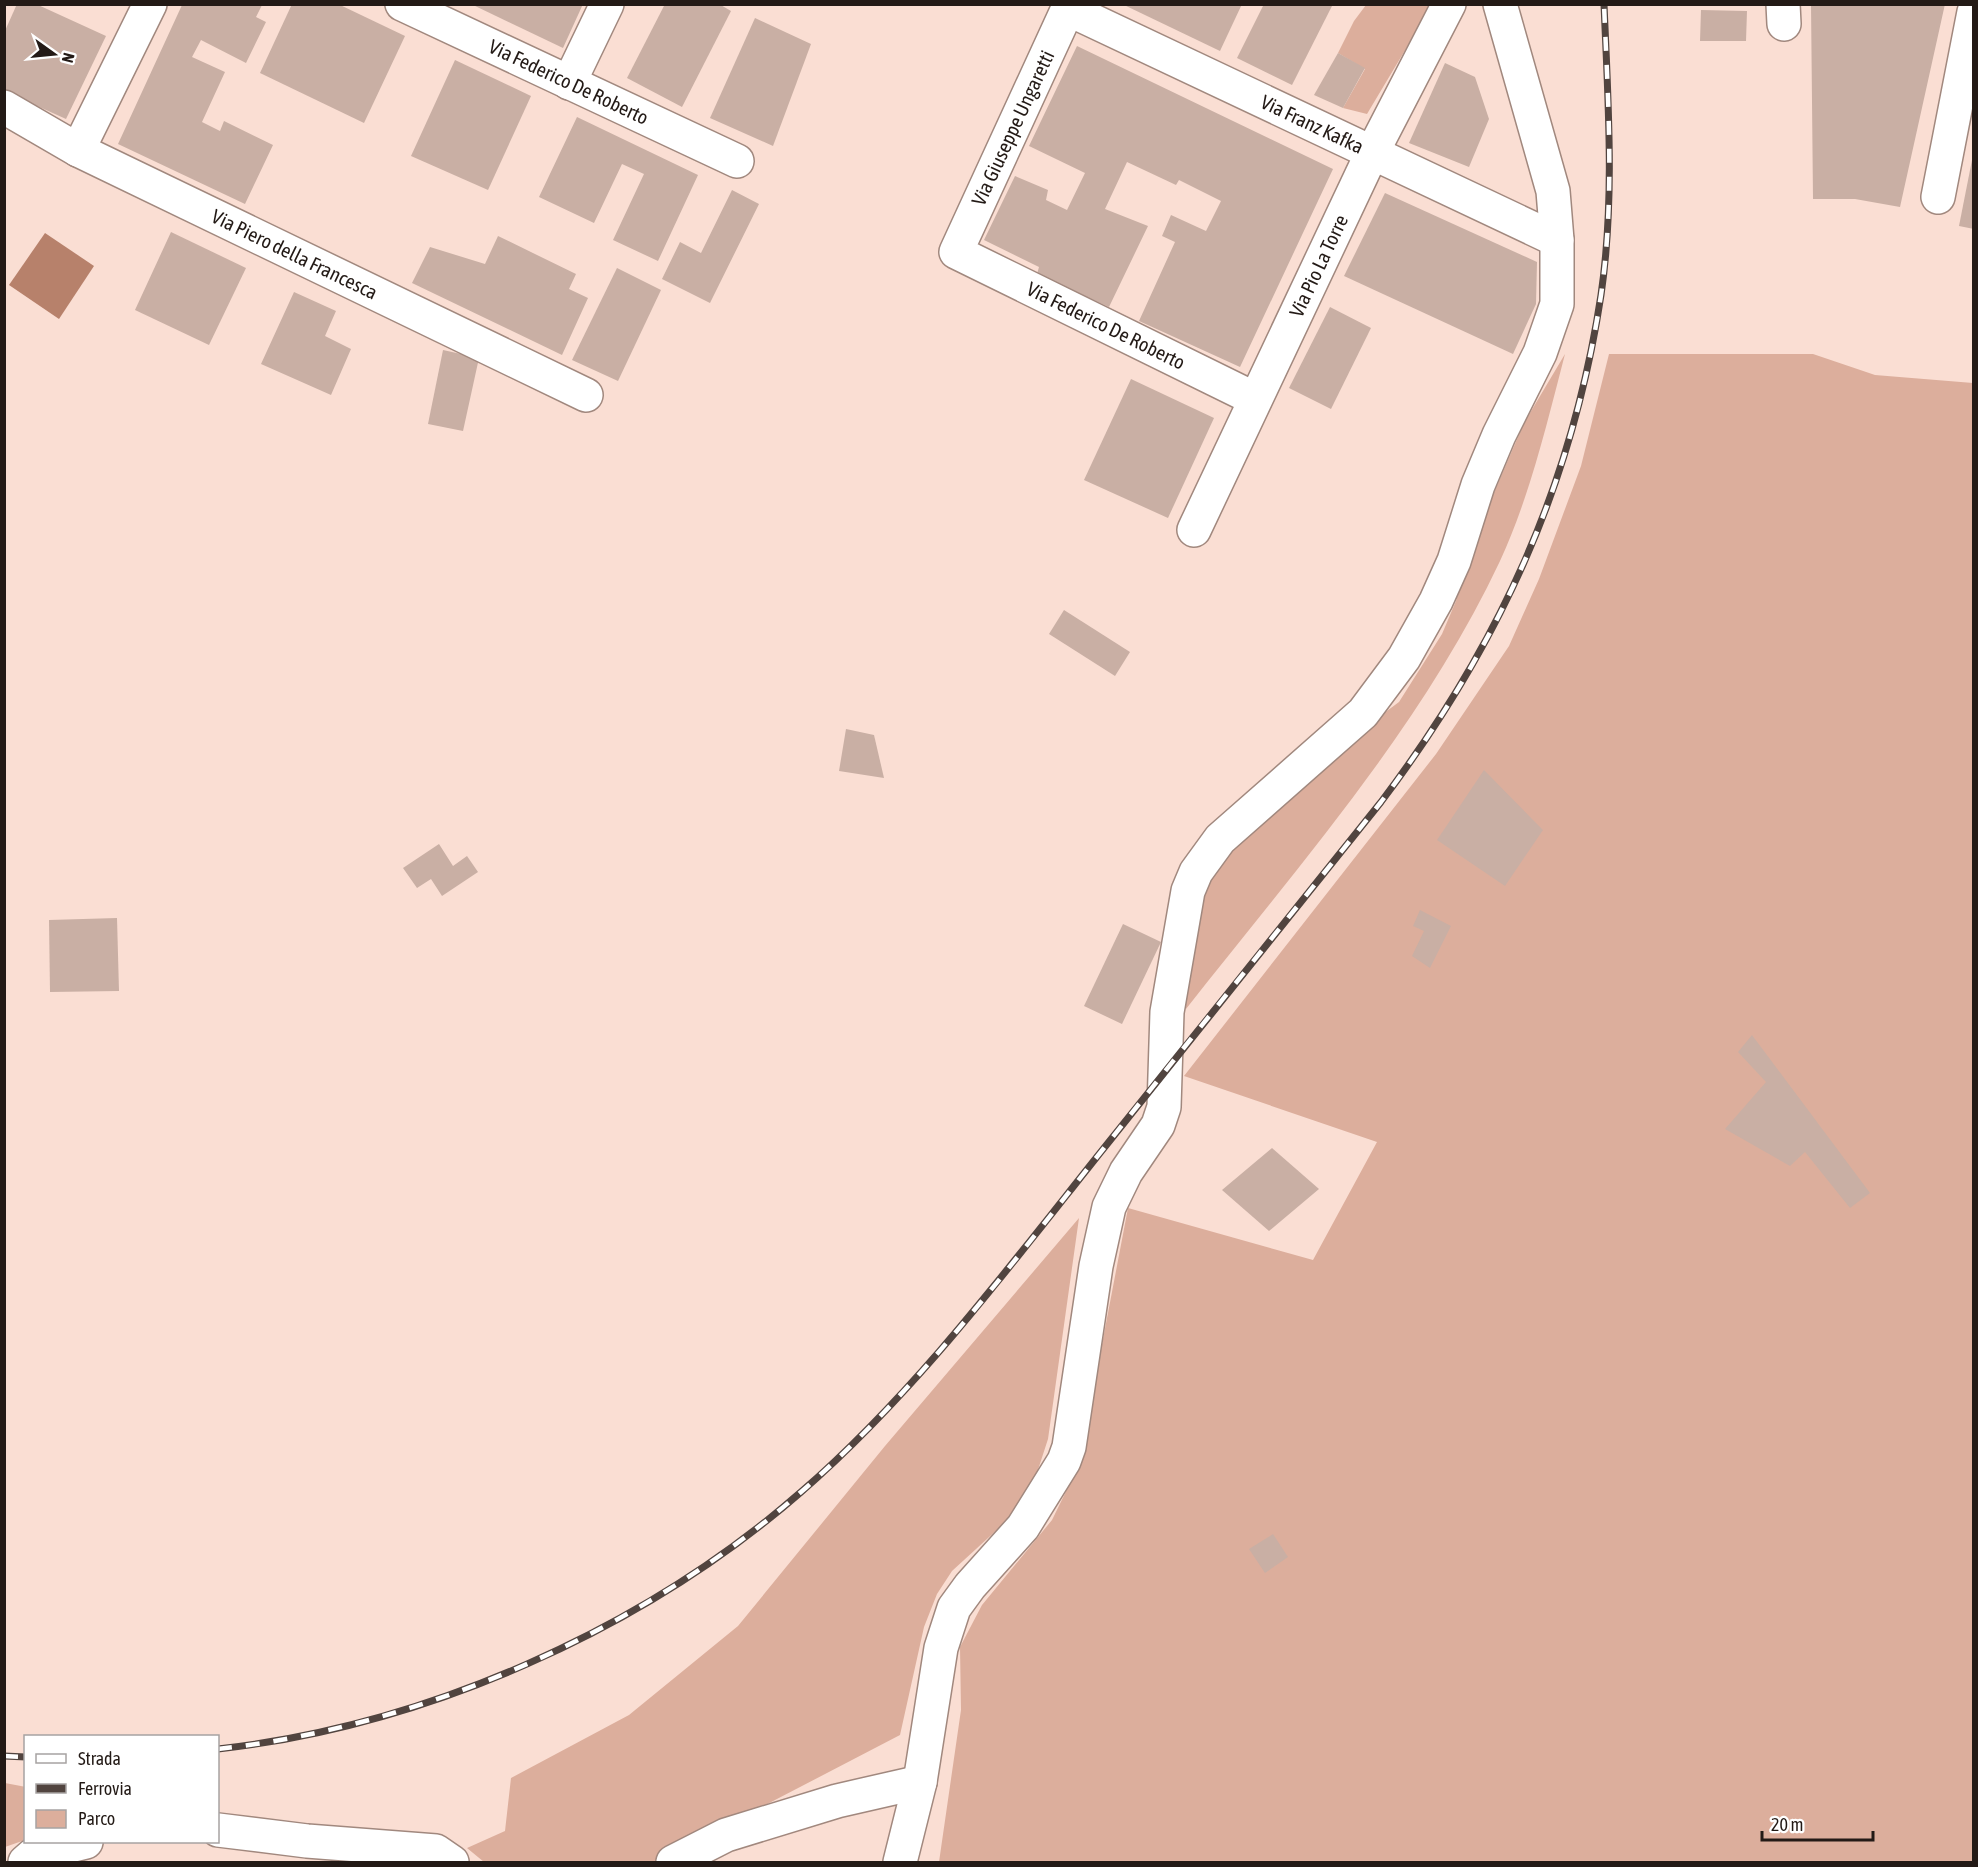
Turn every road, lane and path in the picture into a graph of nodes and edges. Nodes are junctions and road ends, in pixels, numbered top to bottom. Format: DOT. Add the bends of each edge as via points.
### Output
graph roads {
  1 [pos="150,4"];
  2 [pos="402,4"];
  3 [pos="607,4"];
  4 [pos="1449,4"];
  5 [pos="1500,4"];
  6 [pos="1069,7"];
  7 [pos="1974,12"];
  8 [pos="1968,75"];
  9 [pos="569,82"];
  10 [pos="4,107"];
  11 [pos="78,150"];
  12 [pos="1371,153"];
  13 [pos="737,161"];
  14 [pos="1938,197"];
  15 [pos="1557,240"];
  16 [pos="956,252"];
  17 [pos="586,395"];
  18 [pos="1255,399"];
  19 [pos="1194,530"];
  20 [pos="920,1782"];
  21 [pos="219,1830"];
  22 [pos="82,1843"];
  23 [pos="25,1863"];
  24 [pos="452,1863"];
  25 [pos="673,1863"];
  26 [pos="900,1863"];
  1 -- 11 [label="street"];
  2 -- 9 [label="street, Via Federico De Roberto"];
  3 -- 9 [label="street"];
  4 -- 12 [label="street, Via Pio La Torre"];
  5 -- 15 [label="street" via="1553,191"];
  6 -- 12 [label="street, Via Franz Kafka"];
  6 -- 16 [label="street, Via Giuseppe Ungaretti"];
  7 -- 8 [label="street"];
  8 -- 14 [label="street"];
  9 -- 13 [label="street, Via Federico De Roberto"];
  10 -- 11 [label="street, Via Piero della Francesca"];
  11 -- 17 [label="street, Via Piero della Francesca"];
  12 -- 15 [label="street, Via Franz Kafka"];
  12 -- 18 [label="street, Via Pio La Torre"];
  15 -- 20 [label="street" via="1557,304 1540,353 1489,458 1454,561 1404,658 1363,713 1220,838 1188,891 1168,1003 1164,1107 1158,1125 1126,1172 1109,1207 1096,1266 1070,1447 1023,1527 954,1608 941,1648"];
  16 -- 18 [label="street, Via Federico De Roberto"];
  18 -- 19 [label="street, Via Pio La Torre"];
  20 -- 25 [label="street" via="837,1801 726,1835"];
  20 -- 26 [label="street"];
  21 -- 24 [label="street" via="436,1851"];
  22 -- 23 [label="street" via="33,1855"];
}
